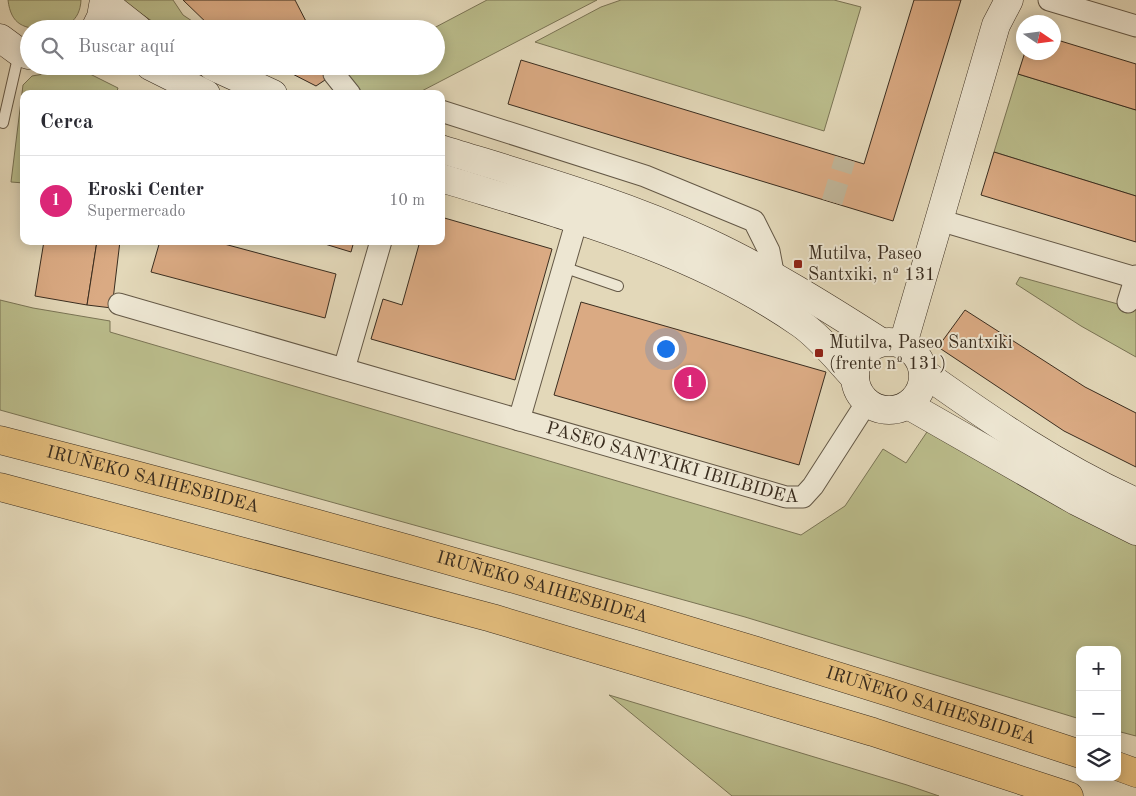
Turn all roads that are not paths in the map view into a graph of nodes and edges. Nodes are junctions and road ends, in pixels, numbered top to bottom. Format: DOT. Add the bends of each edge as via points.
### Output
graph roads {
  1 [pos="1009,0"];
  2 [pos="1049,0"];
  3 [pos="104,2"];
  4 [pos="98,20"];
  5 [pos="127,20"];
  6 [pos="1136,26"];
  7 [pos="16,48"];
  8 [pos="168,75"];
  9 [pos="232,75"];
  10 [pos="335,75"];
  11 [pos="198,90"];
  12 [pos="264,90"];
  13 [pos="347,90"];
  14 [pos="445,112"];
  15 [pos="3,123"];
  16 [pos="445,150"];
  17 [pos="445,179"];
  18 [pos="577,220"];
  19 [pos="938,220"];
  20 [pos="381,245"];
  21 [pos="563,267"];
  22 [pos="774,277"];
  23 [pos="1136,277"];
  24 [pos="618,286"];
  25 [pos="1128,302"];
  26 [pos="119,304"];
  27 [pos="892,343"];
  28 [pos="344,369"];
  29 [pos="924,374"];
  30 [pos="855,378"];
  31 [pos="867,402"];
  32 [pos="908,405"];
  33 [pos="519,420"];
  34 [pos="0,434"];
  35 [pos="0,440"];
  36 [pos="59,455"];
  37 [pos="0,488"];
  38 [pos="0,498"];
  39 [pos="1136,502"];
  40 [pos="142,524"];
  41 [pos="1136,531"];
  42 [pos="1076,753"];
  43 [pos="1121,767"];
  44 [pos="1136,773"];
  45 [pos="1069,796"];
  1 -- 19 [label="street" via="996,25"];
  2 -- 6 [label="street"];
  3 -- 4 [label="street"];
  3 -- 5 [label="street"];
  7 -- 15 [label="lane"];
  8 -- 11 [label="street"];
  9 -- 12 [label="street"];
  10 -- 13 [label="street"];
  14 -- 22 [label="street" via="645,176 754,221 769,251"];
  16 -- 22 [label="street" via="637,213 707,242"];
  17 -- 18 [label="street"];
  18 -- 21 [label="street"];
  18 -- 30 [label="street" via="693,264 756,296 803,325"];
  19 -- 23 [label="street"];
  19 -- 27 [label="street"];
  20 -- 28 [label="street"];
  21 -- 24 [label="lane"];
  21 -- 33 [label="street"];
  22 -- 27 [label="street"];
  23 -- 25 [label="street"];
  26 -- 28 [label="street, PASEO SANTXIKI IBILBIDEA"];
  27 -- 29 [label="street" via="918,356"];
  27 -- 30 [label="street" via="870,347 856,366"];
  28 -- 33 [label="street, PASEO SANTXIKI IBILBIDEA"];
  29 -- 32 [label="street" via="920,391"];
  29 -- 39 [label="street" via="1004,430 1088,480"];
  30 -- 31 [label="street" via="860,395"];
  31 -- 32 [label="street" via="887,410"];
  31 -- 33 [label="street, PASEO SANTXIKI IBILBIDEA" via="813,486 803,497 786,498"];
  32 -- 41 [label="street" via="1076,501"];
  34 -- 36 [label="highway"];
  35 -- 36 [label="highway, IRUÑEKO SAIHESBIDEA"];
  36 -- 42 [label="highway, IRUÑEKO SAIHESBIDEA" via="420,552 902,695"];
  37 -- 40 [label="highway"];
  38 -- 40 [label="highway"];
  40 -- 45 [label="highway" via="492,618 874,732"];
  43 -- 44 [label="highway"];
}
